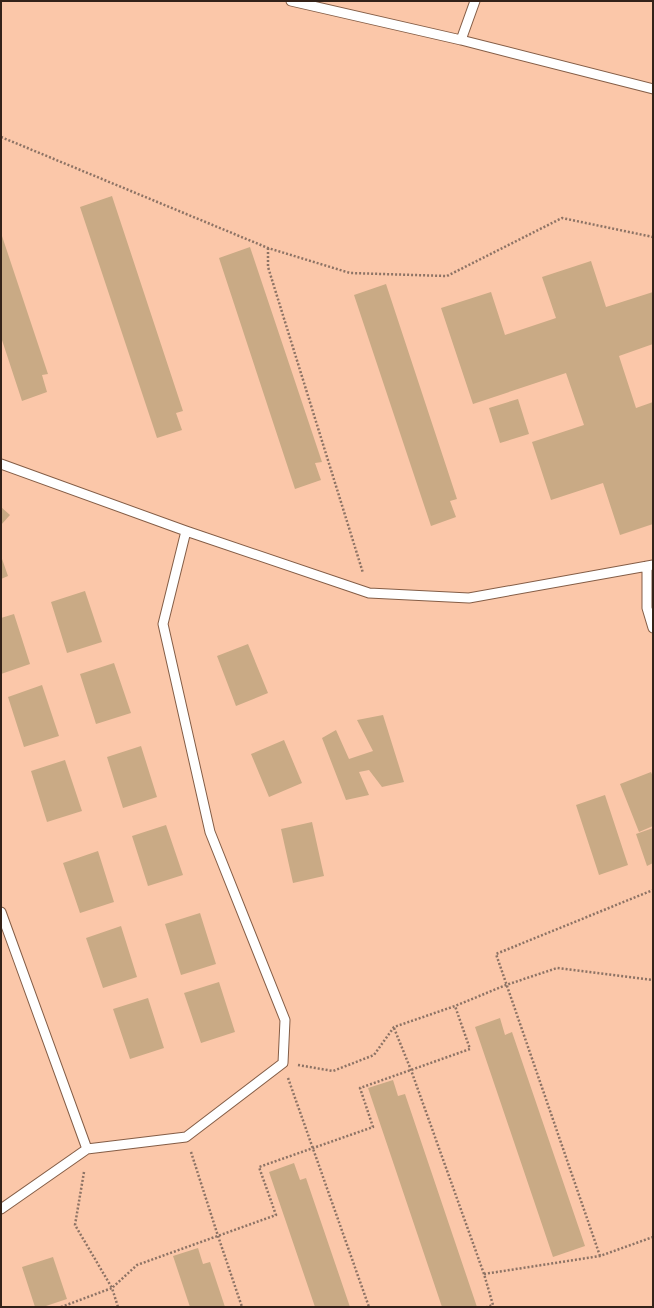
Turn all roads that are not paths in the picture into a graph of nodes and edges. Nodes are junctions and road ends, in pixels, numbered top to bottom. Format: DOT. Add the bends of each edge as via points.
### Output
graph roads {
  1 [pos="291,1"];
  2 [pos="475,1"];
  3 [pos="461,40"];
  4 [pos="653,89"];
  5 [pos="1,464"];
  6 [pos="186,531"];
  7 [pos="650,566"];
  8 [pos="653,628"];
  9 [pos="1,912"];
  10 [pos="87,1149"];
  11 [pos="1,1209"];
  1 -- 3 [label="lane"];
  2 -- 3 [label="lane"];
  3 -- 4 [label="lane"];
  5 -- 6 [label="lane"];
  6 -- 7 [label="lane" via="369,593 470,598"];
  6 -- 10 [label="lane" via="163,624 210,832 285,1020 283,1063 186,1137"];
  7 -- 8 [label="lane" via="647,608"];
  9 -- 10 [label="lane"];
  10 -- 11 [label="lane"];
}
